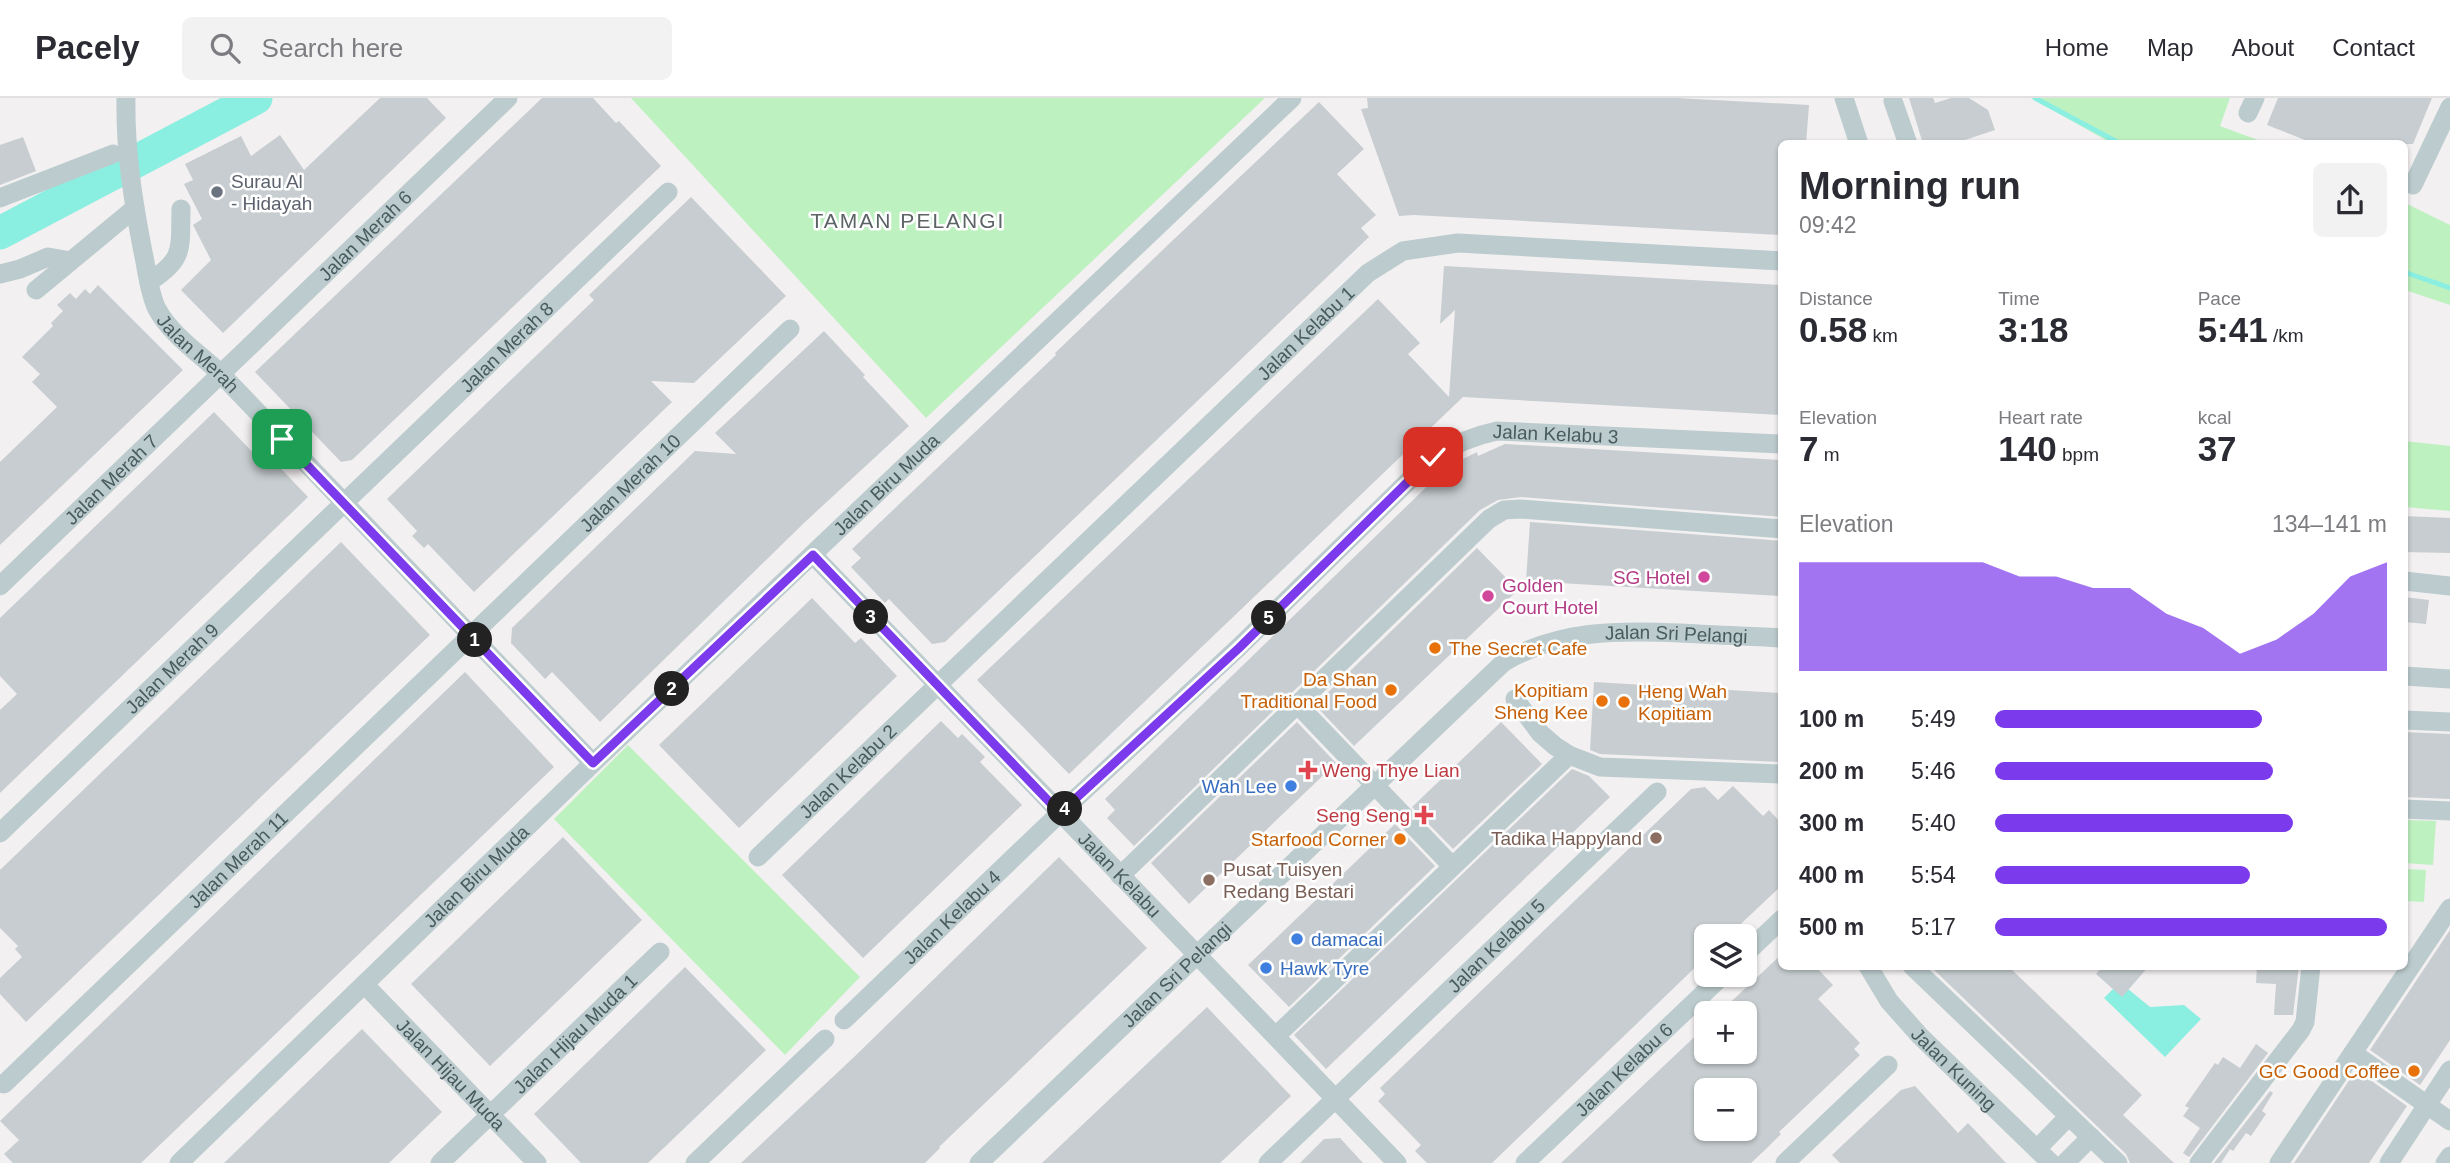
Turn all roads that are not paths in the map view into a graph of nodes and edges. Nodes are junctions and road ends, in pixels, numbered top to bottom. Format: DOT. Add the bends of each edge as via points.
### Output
graph roads {
  1 [pos="126,98"];
  2 [pos="508,98"];
  3 [pos="1292,98"];
  4 [pos="1844,98"];
  5 [pos="1892,101"];
  6 [pos="2450,107"];
  7 [pos="1858,140"];
  8 [pos="1907,140"];
  9 [pos="113,154"];
  10 [pos="2413,185"];
  11 [pos="668,192"];
  12 [pos="0,198"];
  13 [pos="135,208"];
  14 [pos="181,209"];
  15 [pos="71,261"];
  16 [pos="1778,261"];
  17 [pos="0,274"];
  18 [pos="149,282"];
  19 [pos="36,290"];
  20 [pos="790,329"];
  21 [pos="221,374"];
  22 [pos="1778,444"];
  23 [pos="344,503"];
  24 [pos="1778,529"];
  25 [pos="813,555"];
  26 [pos="2408,581"];
  27 [pos="0,586"];
  28 [pos="2450,586"];
  29 [pos="471,636"];
  30 [pos="1778,638"];
  31 [pos="2408,676"];
  32 [pos="2450,679"];
  33 [pos="937,685"];
  34 [pos="1515,699"];
  35 [pos="1297,704"];
  36 [pos="2408,720"];
  37 [pos="2450,722"];
  38 [pos="1569,755"];
  39 [pos="593,763"];
  40 [pos="1778,774"];
  41 [pos="1374,784"];
  42 [pos="1657,792"];
  43 [pos="2408,809"];
  44 [pos="2450,811"];
  45 [pos="1060,813"];
  46 [pos="0,833"];
  47 [pos="758,857"];
  48 [pos="1452,866"];
  49 [pos="1120,876"];
  50 [pos="2450,908"];
  51 [pos="1778,923"];
  52 [pos="1757,943"];
  53 [pos="660,951"];
  54 [pos="1196,956"];
  55 [pos="1870,970"];
  56 [pos="1916,970"];
  57 [pos="2311,970"];
  58 [pos="365,985"];
  59 [pos="1710,987"];
  60 [pos="844,1020"];
  61 [pos="1276,1036"];
  62 [pos="825,1039"];
  63 [pos="2353,1053"];
  64 [pos="1888,1065"];
  65 [pos="2450,1070"];
  66 [pos="4,1084"];
  67 [pos="1335,1098"];
  68 [pos="2427,1105"];
  69 [pos="491,1114"];
  70 [pos="2069,1116"];
  71 [pos="2450,1121"];
  72 [pos="2091,1137"];
  73 [pos="2450,1156"];
  74 [pos="2050,1160"];
  75 [pos="180,1163"];
  76 [pos="440,1163"];
  77 [pos="537,1163"];
  78 [pos="695,1163"];
  79 [pos="979,1163"];
  80 [pos="1268,1163"];
  81 [pos="1397,1163"];
  82 [pos="1525,1163"];
  83 [pos="1785,1163"];
  84 [pos="2118,1163"];
  85 [pos="2199,1163"];
  86 [pos="2279,1163"];
  87 [pos="2389,1163"];
  88 [pos="2445,1163"];
  1 -- 13 [label="street, Jalan Merah" via="125,136"];
  2 -- 21 [label="street, Jalan Merah 6"];
  3 -- 25 [label="street, Jalan Biru Muda"];
  4 -- 7 [label="street"];
  5 -- 8 [label="street"];
  6 -- 10 [label="street"];
  9 -- 12 [label="street"];
  11 -- 23 [label="street, Jalan Merah 8"];
  13 -- 15 [label="street"];
  13 -- 18 [label="street, Jalan Merah"];
  14 -- 18 [label="street" via="180,251 165,272"];
  15 -- 17 [label="street" via="48,257"];
  15 -- 19 [label="street"];
  16 -- 33 [label="street, Jalan Kelabu 1" via="1458,243 1403,251 1368,273"];
  18 -- 21 [label="street, Jalan Merah" via="169,326"];
  20 -- 29 [label="street, Jalan Merah 10"];
  21 -- 23 [label="street, Jalan Merah"];
  21 -- 27 [label="street, Jalan Merah 7"];
  22 -- 45 [label="street, Jalan Kelabu 3" via="1497,431 1470,436 1433,457 1239,648"];
  23 -- 29 [label="street, Jalan Merah"];
  23 -- 46 [label="street, Jalan Merah 9"];
  24 -- 35 [label="street" via="1504,510 1489,519"];
  25 -- 33 [label="street, Jalan Kelabu"];
  25 -- 39 [label="street, Jalan Biru Muda"];
  26 -- 28 [label="street"];
  29 -- 39 [label="street, Jalan Merah"];
  29 -- 66 [label="street, Jalan Merah 11"];
  30 -- 41 [label="street, Jalan Sri Pelangi" via="1613,631 1549,641 1504,662"];
  31 -- 32 [label="street"];
  33 -- 45 [label="street, Jalan Kelabu"];
  33 -- 47 [label="street, Jalan Kelabu 2"];
  34 -- 38 [label="street" via="1540,733"];
  35 -- 41 [label="street"];
  35 -- 49 [label="street"];
  36 -- 37 [label="street"];
  38 -- 40 [label="street" via="1600,767"];
  38 -- 48 [label="street"];
  39 -- 58 [label="street, Jalan Biru Muda"];
  41 -- 48 [label="street"];
  41 -- 54 [label="street, Jalan Sri Pelangi"];
  42 -- 67 [label="street, Jalan Kelabu 5"];
  43 -- 44 [label="street"];
  45 -- 49 [label="street, Jalan Kelabu"];
  45 -- 60 [label="street, Jalan Kelabu 4"];
  48 -- 61 [label="street"];
  49 -- 54 [label="street, Jalan Kelabu"];
  50 -- 63 [label="street"];
  51 -- 52 [label="street"];
  53 -- 69 [label="street, Jalan Hijau Muda 1"];
  54 -- 61 [label="street, Jalan Kelabu"];
  54 -- 79 [label="street, Jalan Sri Pelangi"];
  55 -- 74 [label="street, Jalan Kuning" via="1889,1001 1920,1036"];
  56 -- 70 [label="street"];
  57 -- 85 [label="street" via="2301,1030"];
  58 -- 69 [label="street, Jalan Hijau Muda"];
  58 -- 75 [label="street, Jalan Biru Muda"];
  59 -- 82 [label="street, Jalan Kelabu 6"];
  61 -- 67 [label="street, Jalan Kelabu"];
  62 -- 78 [label="street"];
  63 -- 68 [label="street"];
  63 -- 86 [label="street"];
  64 -- 83 [label="street"];
  65 -- 68 [label="street"];
  67 -- 80 [label="street, Jalan Kelabu 5"];
  67 -- 81 [label="street, Jalan Kelabu"];
  68 -- 71 [label="street"];
  68 -- 87 [label="street"];
  69 -- 76 [label="street, Jalan Hijau Muda 1"];
  69 -- 77 [label="street, Jalan Hijau Muda"];
  70 -- 72 [label="street"];
  70 -- 74 [label="street"];
  72 -- 74 [label="street"];
  72 -- 84 [label="street"];
  73 -- 88 [label="street"];
}
